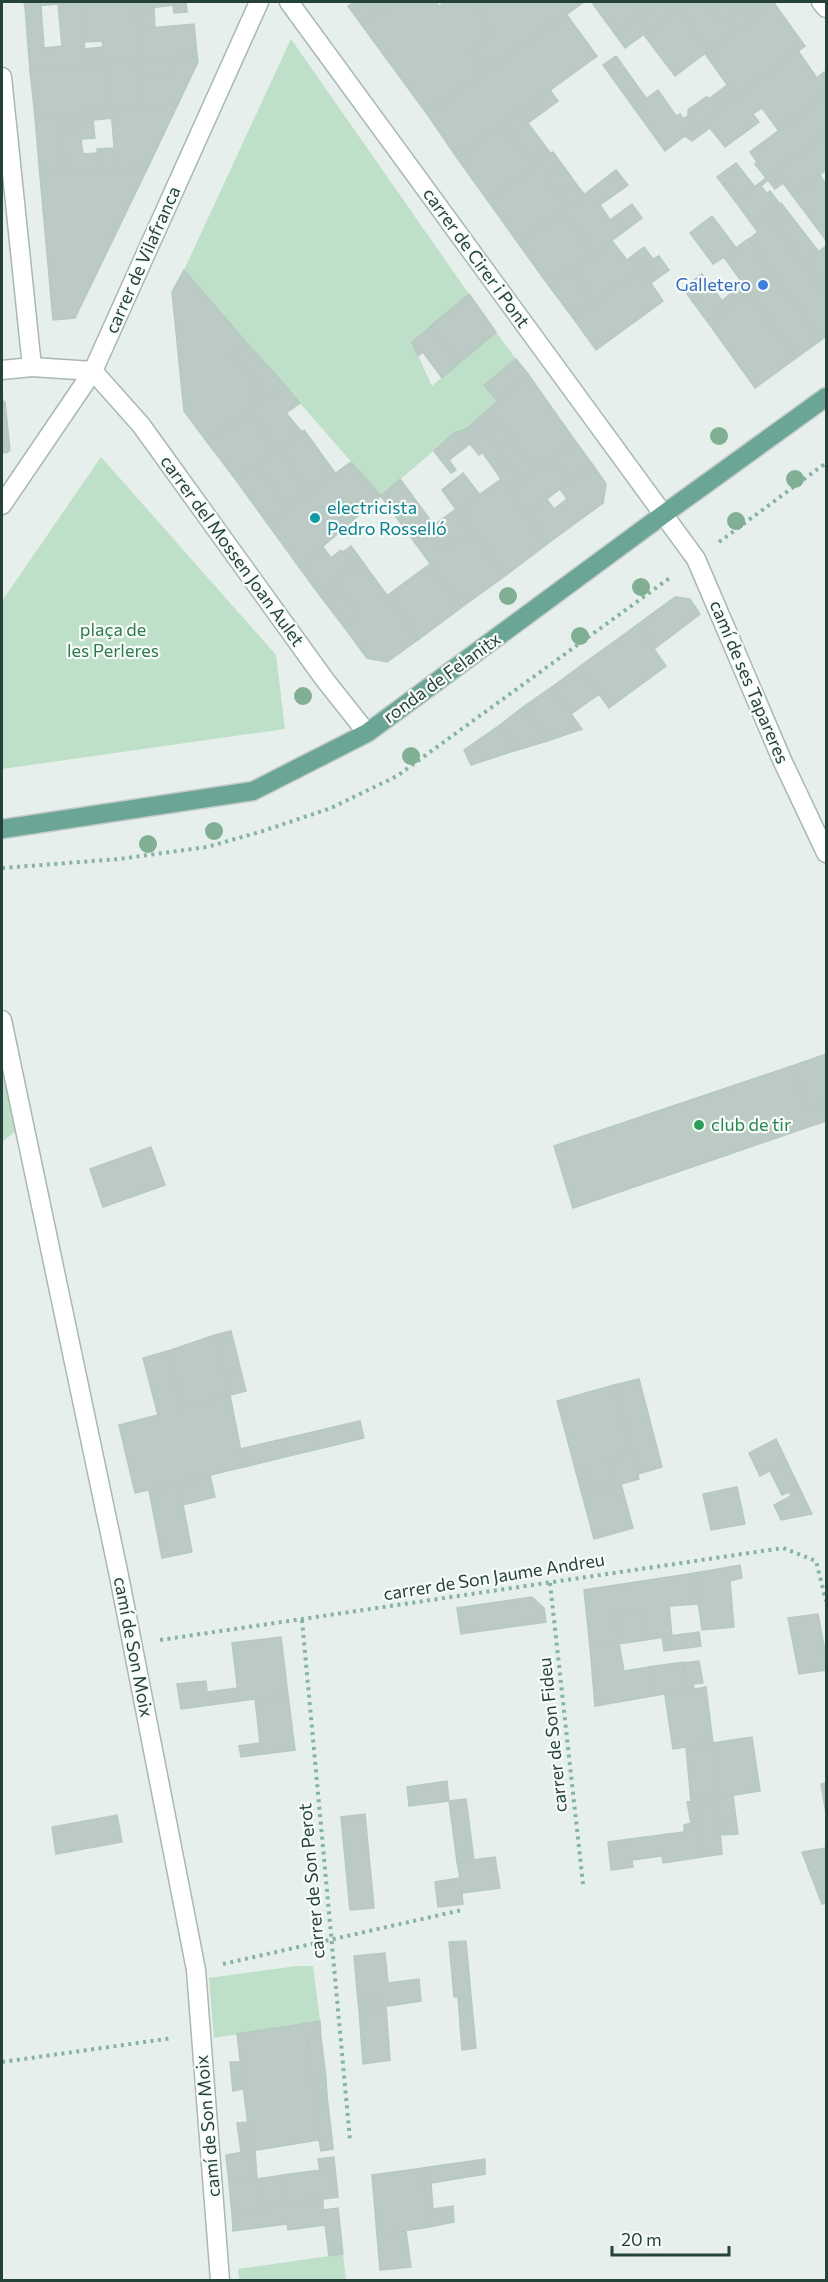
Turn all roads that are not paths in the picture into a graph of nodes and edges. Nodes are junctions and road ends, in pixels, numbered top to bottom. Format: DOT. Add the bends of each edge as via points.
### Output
graph roads {
  1 [pos="259,2"];
  2 [pos="289,2"];
  3 [pos="821,2"];
  4 [pos="826,8"];
  5 [pos="2,77"];
  6 [pos="32,367"];
  7 [pos="2,370"];
  8 [pos="93,371"];
  9 [pos="826,397"];
  10 [pos="2,505"];
  11 [pos="664,514"];
  12 [pos="367,733"];
  13 [pos="2,829"];
  14 [pos="826,853"];
  15 [pos="2,1020"];
  16 [pos="220,2280"];
  1 -- 8 [label="street, carrer de Vilafranca"];
  2 -- 11 [label="street, carrer de Cirer i Pont"];
  3 -- 4 [label="street"];
  5 -- 6 [label="street"];
  6 -- 7 [label="street"];
  6 -- 8 [label="street"];
  8 -- 10 [label="street, carrer de Vilafranca"];
  8 -- 12 [label="street, carrer del Mossen Joan Aulet" via="141,425"];
  9 -- 11 [label="main road, ronda de Felanitx"];
  11 -- 12 [label="main road, ronda de Felanitx"];
  11 -- 14 [label="street, camí de ses Tapareres" via="696,559"];
  12 -- 13 [label="main road, ronda de Felanitx" via="252,791"];
  15 -- 16 [label="street, camí de Son Moix" via="196,1970"];
}
